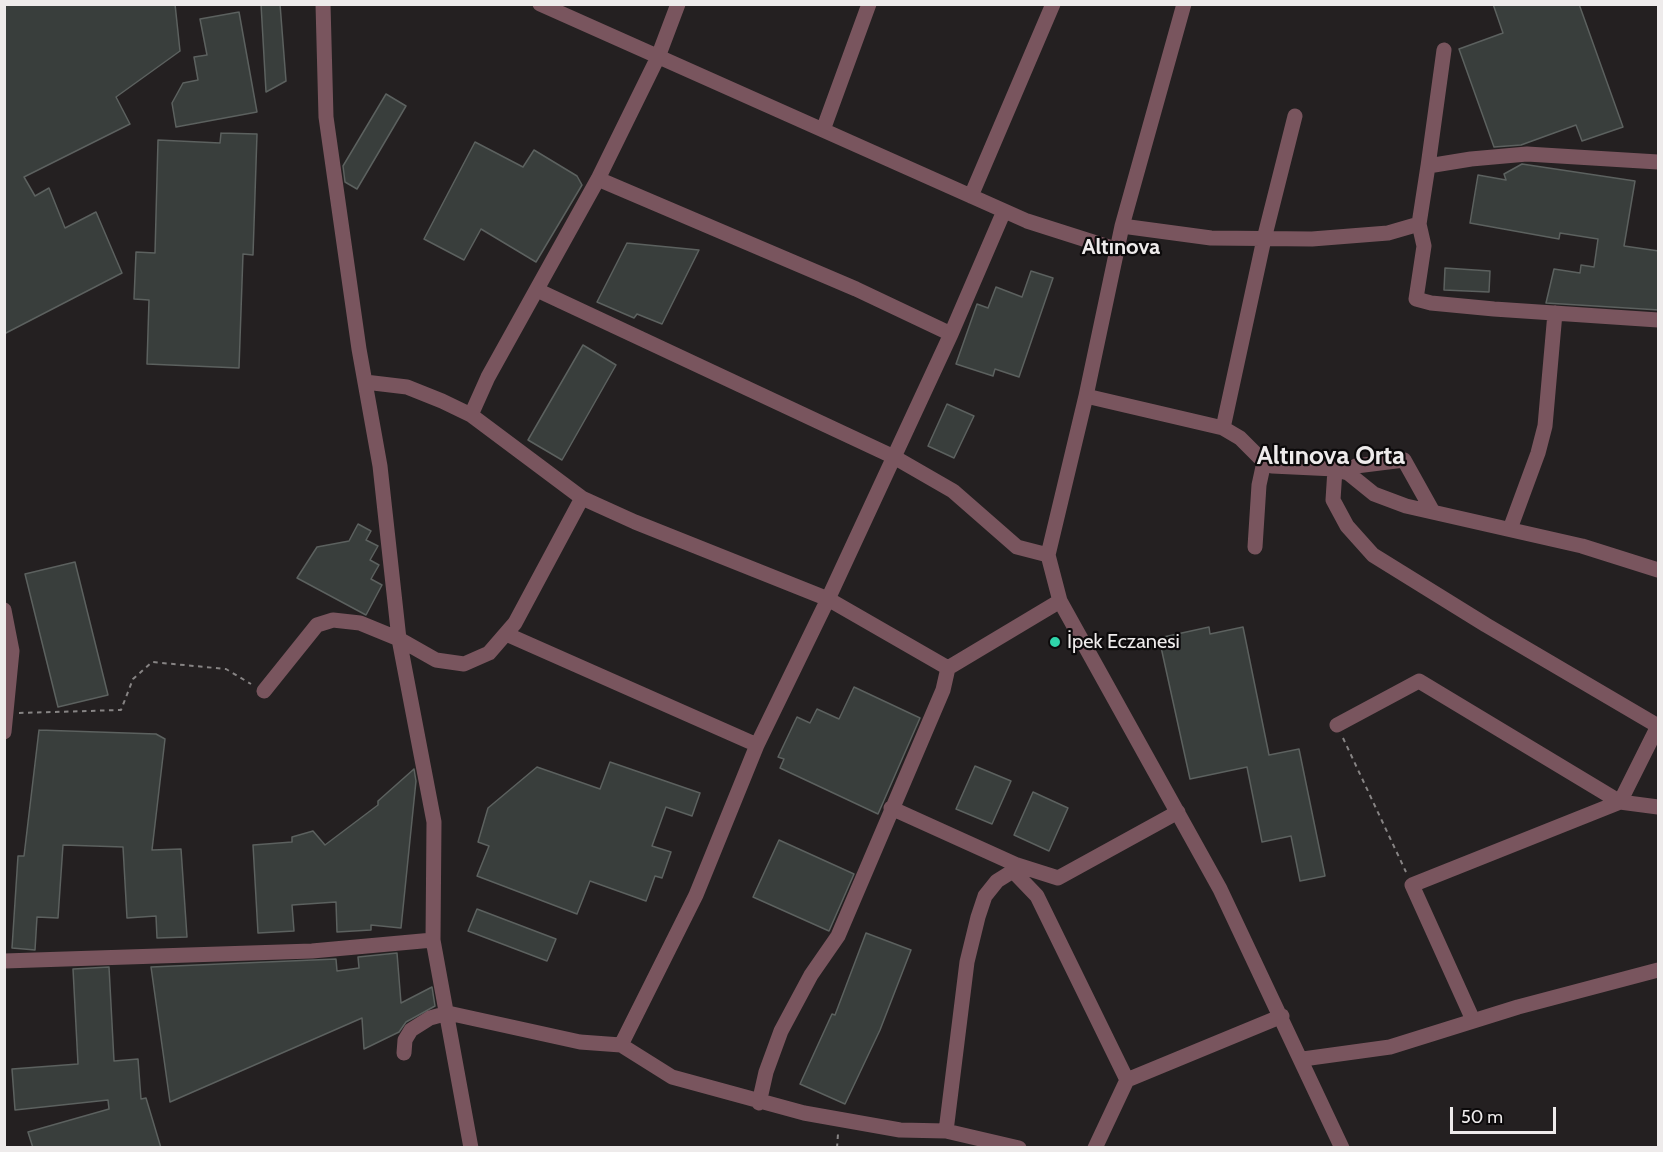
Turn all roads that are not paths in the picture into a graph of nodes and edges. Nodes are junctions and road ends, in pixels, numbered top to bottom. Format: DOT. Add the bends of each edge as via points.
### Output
graph roads {
  1 [pos="323,4"];
  2 [pos="540,4"];
  3 [pos="678,4"];
  4 [pos="869,4"];
  5 [pos="1053,4"];
  6 [pos="1184,4"];
  7 [pos="1444,50"];
  8 [pos="658,57"];
  9 [pos="1295,116"];
  10 [pos="823,130"];
  11 [pos="1659,162"];
  12 [pos="1428,166"];
  13 [pos="598,179"];
  14 [pos="970,196"];
  15 [pos="1004,211"];
  16 [pos="1419,224"];
  17 [pos="1122,226"];
  18 [pos="1264,239"];
  19 [pos="1118,250"];
  20 [pos="537,290"];
  21 [pos="1555,313"];
  22 [pos="1659,320"];
  23 [pos="951,334"];
  24 [pos="364,382"];
  25 [pos="1086,396"];
  26 [pos="471,415"];
  27 [pos="1223,428"];
  28 [pos="894,457"];
  29 [pos="1264,462"];
  30 [pos="1341,471"];
  31 [pos="582,498"];
  32 [pos="1433,512"];
  33 [pos="1510,530"];
  34 [pos="1255,547"];
  35 [pos="1047,555"];
  36 [pos="1658,566"];
  37 [pos="828,599"];
  38 [pos="1060,601"];
  39 [pos="4,610"];
  40 [pos="506,634"];
  41 [pos="399,639"];
  42 [pos="948,668"];
  43 [pos="264,691"];
  44 [pos="1337,725"];
  45 [pos="4,732"];
  46 [pos="757,745"];
  47 [pos="1620,802"];
  48 [pos="1659,807"];
  49 [pos="891,808"];
  50 [pos="1178,812"];
  51 [pos="1015,868"];
  52 [pos="433,940"];
  53 [pos="4,961"];
  54 [pos="1659,970"];
  55 [pos="448,1013"];
  56 [pos="1282,1016"];
  57 [pos="1473,1020"];
  58 [pos="621,1045"];
  59 [pos="404,1053"];
  60 [pos="1303,1059"];
  61 [pos="1127,1080"];
  62 [pos="759,1103"];
  63 [pos="946,1131"];
  64 [pos="471,1148"];
  65 [pos="1019,1148"];
  66 [pos="1095,1148"];
  67 [pos="1342,1148"];
  1 -- 24 [label="street" via="326,117"];
  2 -- 8 [label="street"];
  3 -- 8 [label="street"];
  4 -- 10 [label="street"];
  5 -- 14 [label="street"];
  6 -- 17 [label="street"];
  7 -- 12 [label="street"];
  8 -- 10 [label="street"];
  8 -- 13 [label="street"];
  9 -- 18 [label="street"];
  10 -- 14 [label="street"];
  11 -- 12 [label="street" via="1527,154"];
  12 -- 16 [label="street"];
  13 -- 20 [label="street"];
  13 -- 23 [label="street" via="856,289"];
  14 -- 15 [label="street"];
  15 -- 19 [label="street"];
  15 -- 23 [label="street"];
  16 -- 18 [label="street" via="1377,234 1312,240"];
  16 -- 21 [label="street" via="1424,246 1416,299"];
  17 -- 18 [label="street" via="1211,238"];
  17 -- 19 [label="street"];
  18 -- 27 [label="street"];
  19 -- 25 [label="street"];
  20 -- 26 [label="street"];
  20 -- 28 [label="street"];
  21 -- 22 [label="street"];
  21 -- 33 [label="street" via="1545,426"];
  23 -- 28 [label="street"];
  24 -- 26 [label="street" via="407,387"];
  24 -- 41 [label="street" via="380,466"];
  25 -- 27 [label="street"];
  25 -- 35 [label="street"];
  26 -- 31 [label="street"];
  27 -- 29 [label="street" via="1240,438"];
  28 -- 35 [label="street" via="953,491 1017,547"];
  28 -- 37 [label="street"];
  29 -- 30 [label="street" via="1272,466"];
  29 -- 34 [label="street"];
  30 -- 32 [label="street" via="1374,494"];
  30 -- 32 [label="street" via="1404,460"];
  30 -- 47 [label="street" via="1333,500 1347,526 1372,555 1658,726"];
  31 -- 37 [label="street"];
  31 -- 40 [label="street"];
  32 -- 33 [label="street"];
  33 -- 36 [label="street"];
  35 -- 38 [label="street"];
  37 -- 42 [label="street"];
  37 -- 46 [label="street"];
  38 -- 42 [label="street"];
  38 -- 50 [label="street"];
  39 -- 45 [label="street" via="12,651"];
  40 -- 41 [label="street" via="489,653 464,664 436,660"];
  40 -- 46 [label="street"];
  41 -- 43 [label="street" via="360,623 333,620 317,625"];
  41 -- 52 [label="street" via="434,822"];
  42 -- 49 [label="street"];
  44 -- 47 [label="street" via="1419,681"];
  46 -- 58 [label="street" via="696,895"];
  47 -- 48 [label="street"];
  47 -- 57 [label="street" via="1412,885"];
  49 -- 51 [label="street"];
  49 -- 62 [label="street" via="838,936 811,975 781,1031"];
  50 -- 51 [label="street" via="1058,878"];
  50 -- 56 [label="street"];
  51 -- 61 [label="street" via="1037,896"];
  51 -- 63 [label="street" via="985,896 978,917 967,962"];
  52 -- 53 [label="street" via="312,951"];
  52 -- 55 [label="street"];
  54 -- 57 [label="street"];
  55 -- 58 [label="street" via="580,1042"];
  55 -- 59 [label="street" via="411,1030"];
  55 -- 64 [label="street"];
  56 -- 60 [label="street"];
  56 -- 61 [label="street"];
  57 -- 60 [label="street" via="1390,1047"];
  58 -- 62 [label="street" via="672,1077"];
  60 -- 67 [label="street"];
  61 -- 66 [label="street"];
  62 -- 63 [label="street" via="900,1130"];
  63 -- 65 [label="street"];
}
